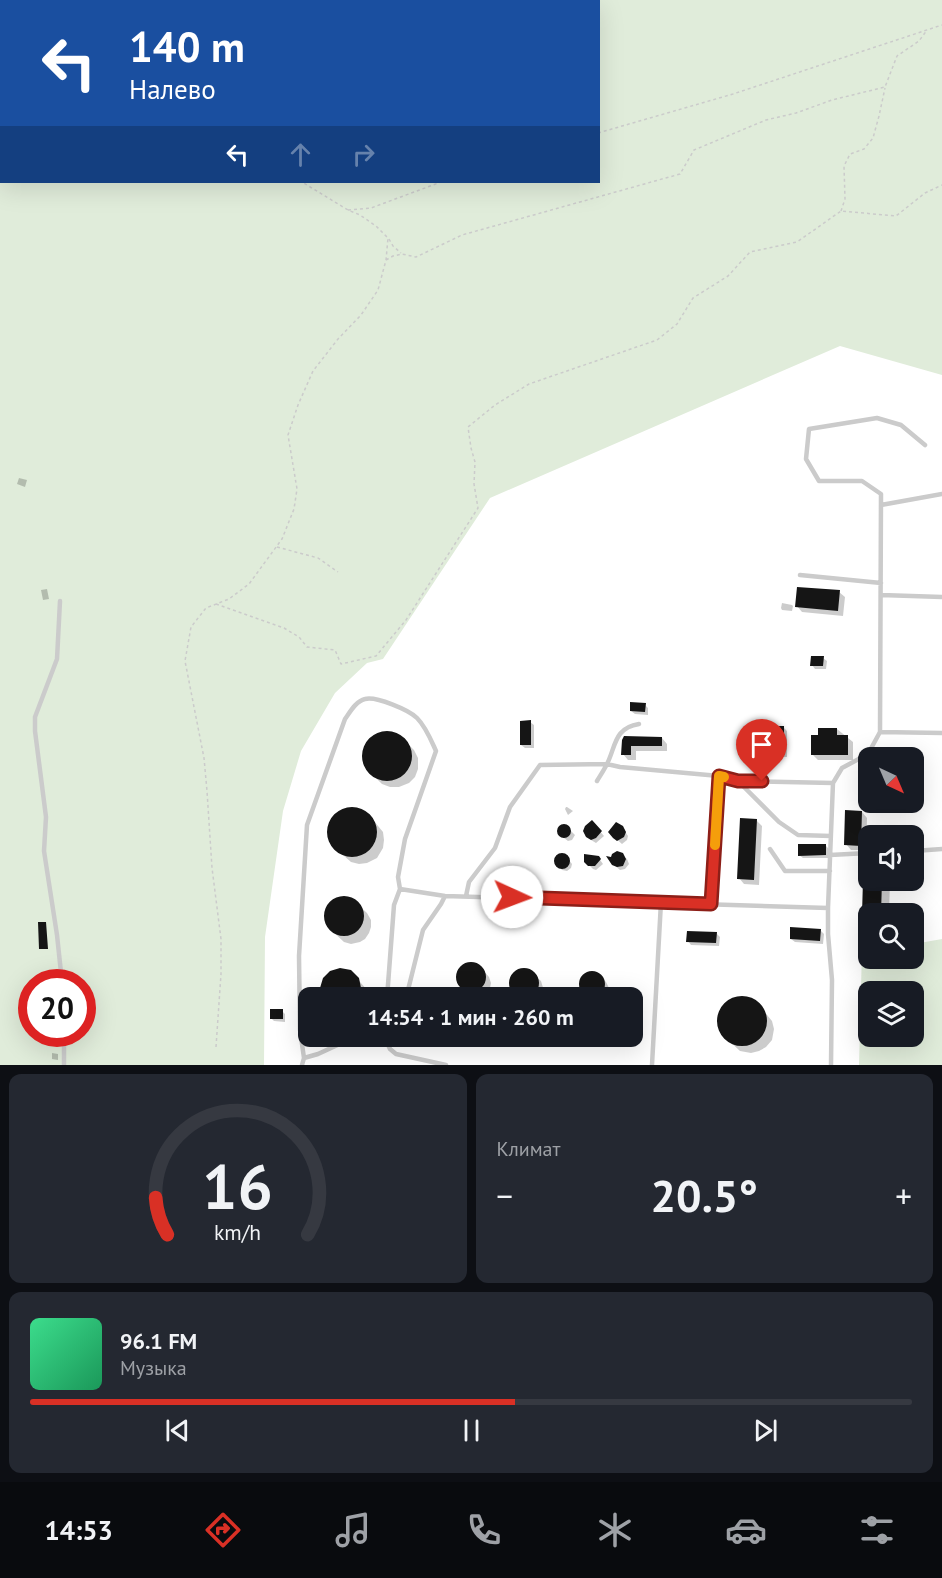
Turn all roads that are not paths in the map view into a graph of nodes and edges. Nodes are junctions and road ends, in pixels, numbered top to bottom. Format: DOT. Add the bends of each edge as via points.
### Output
graph roads {
  1 [pos="925,446"];
  2 [pos="942,494"];
  3 [pos="881,505"];
  4 [pos="800,575"];
  5 [pos="881,583"];
  6 [pos="881,595"];
  7 [pos="942,597"];
  8 [pos="60,601"];
  9 [pos="639,724"];
  10 [pos="880,732"];
  11 [pos="942,733"];
  12 [pos="607,764"];
  13 [pos="719,776"];
  14 [pos="738,781"];
  15 [pos="597,782"];
  16 [pos="833,783"];
  17 [pos="831,836"];
  18 [pos="770,849"];
  19 [pos="942,849"];
  20 [pos="924,850"];
  21 [pos="858,854"];
  22 [pos="830,855"];
  23 [pos="830,871"];
  24 [pos="400,889"];
  25 [pos="445,896"];
  26 [pos="466,896"];
  27 [pos="661,902"];
  28 [pos="711,904"];
  29 [pos="828,908"];
  30 [pos="61,969"];
  31 [pos="388,987"];
  32 [pos="409,987"];
  33 [pos="64,1047"];
  34 [pos="333,1047"];
  35 [pos="389,1047"];
  36 [pos="304,1058"];
  37 [pos="64,1065"];
  38 [pos="302,1065"];
  39 [pos="446,1065"];
  40 [pos="652,1065"];
  41 [pos="831,1065"];
  1 -- 3 [label="lane" via="901,425 878,418 809,429 806,459 819,481 862,481 881,494"];
  2 -- 3 [label="lane"];
  3 -- 5 [label="lane"];
  4 -- 5 [label="lane"];
  5 -- 6 [label="lane"];
  6 -- 7 [label="lane"];
  6 -- 10 [label="lane"];
  8 -- 30 [label="lane" via="57,659 35,717 35,731 46,817 44,852"];
  9 -- 12 [label="lane" via="631,725 618,736"];
  10 -- 11 [label="lane"];
  10 -- 16 [label="lane" via="868,754 842,768"];
  12 -- 13 [label="lane"];
  12 -- 15 [label="lane"];
  12 -- 26 [label="lane" via="540,765 510,807 495,848 470,882"];
  13 -- 14 [label="lane"];
  13 -- 28 [label="lane"];
  14 -- 16 [label="lane"];
  14 -- 17 [label="lane" via="779,822 798,835"];
  16 -- 17 [label="lane"];
  17 -- 22 [label="lane"];
  18 -- 23 [label="lane" via="785,871"];
  19 -- 20 [label="lane"];
  21 -- 22 [label="lane"];
  22 -- 23 [label="lane"];
  23 -- 29 [label="lane"];
  24 -- 25 [label="lane"];
  24 -- 31 [label="lane" via="394,905"];
  24 -- 36 [label="lane" via="398,877 405,838 436,751 417,717 382,699 364,699 345,719 307,825 299,956"];
  25 -- 26 [label="lane"];
  25 -- 32 [label="lane" via="423,930"];
  26 -- 27 [label="lane"];
  27 -- 28 [label="lane"];
  27 -- 40 [label="lane"];
  28 -- 29 [label="lane"];
  29 -- 41 [label="lane"];
  33 -- 37 [label="lane"];
  34 -- 36 [label="lane"];
  35 -- 39 [label="lane" via="396,1054"];
  36 -- 38 [label="lane"];
}
